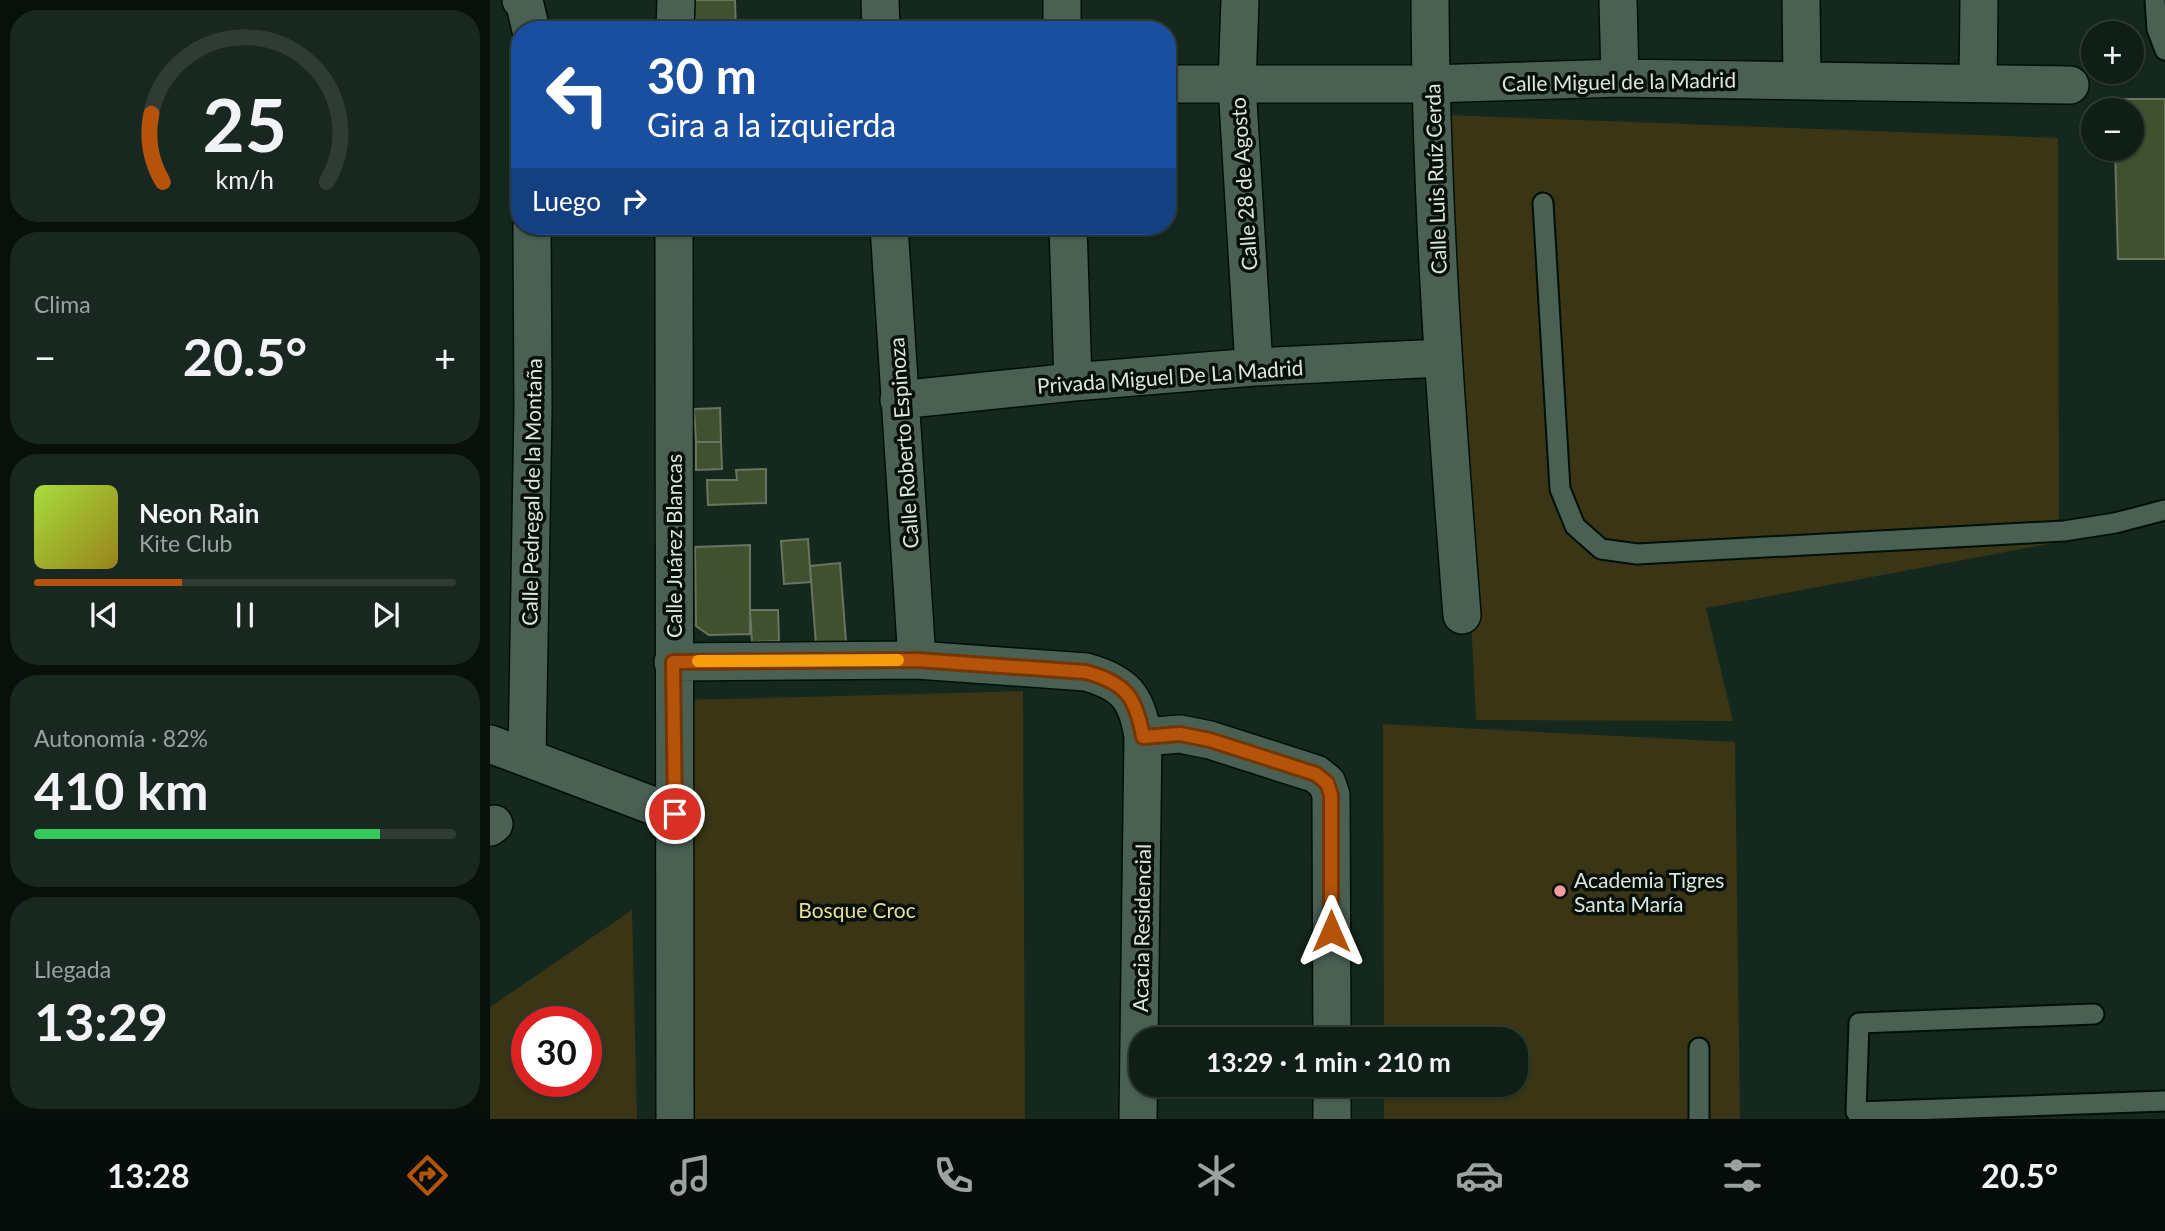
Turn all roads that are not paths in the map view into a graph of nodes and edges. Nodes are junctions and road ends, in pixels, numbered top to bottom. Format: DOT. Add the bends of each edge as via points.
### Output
graph roads {
  1 [pos="676,0"];
  2 [pos="880,0"];
  3 [pos="1062,0"];
  4 [pos="1240,0"];
  5 [pos="1430,0"];
  6 [pos="1618,0"];
  7 [pos="1801,0"];
  8 [pos="1979,0"];
  9 [pos="2155,0"];
  10 [pos="675,21"];
  11 [pos="881,21"];
  12 [pos="1062,21"];
  13 [pos="2165,50"];
  14 [pos="1620,78"];
  15 [pos="1802,80"];
  16 [pos="1978,83"];
  17 [pos="1176,84"];
  18 [pos="1430,84"];
  19 [pos="1237,85"];
  20 [pos="2070,85"];
  21 [pos="1543,203"];
  22 [pos="533,235"];
  23 [pos="674,235"];
  24 [pos="890,235"];
  25 [pos="1068,235"];
  26 [pos="1442,358"];
  27 [pos="1254,368"];
  28 [pos="1073,382"];
  29 [pos="899,400"];
  30 [pos="2165,510"];
  31 [pos="1462,615"];
  32 [pos="917,660"];
  33 [pos="673,662"];
  34 [pos="1143,737"];
  35 [pos="490,744"];
  36 [pos="527,758"];
  37 [pos="675,814"];
  38 [pos="2094,1014"];
  39 [pos="1332,1027"];
  40 [pos="1699,1048"];
  41 [pos="1332,1097"];
  42 [pos="2165,1101"];
  43 [pos="675,1119"];
  44 [pos="1138,1119"];
  45 [pos="1332,1119"];
  46 [pos="1699,1119"];
  1 -- 10 [label="street"];
  2 -- 11 [label="street"];
  3 -- 12 [label="street"];
  4 -- 19 [label="street, Calle 28 de Agosto"];
  5 -- 18 [label="street, Calle Luis Ruíz Cerda"];
  6 -- 14 [label="street"];
  7 -- 15 [label="street"];
  8 -- 16 [label="street"];
  9 -- 13 [label="lane" via="2157,29"];
  14 -- 15 [label="street, Calle Miguel de la Madrid"];
  14 -- 18 [label="street, Calle Miguel de la Madrid"];
  15 -- 16 [label="street, Calle Miguel de la Madrid"];
  16 -- 20 [label="street, Calle Miguel de la Madrid"];
  17 -- 19 [label="street, Calle Miguel de la Madrid"];
  18 -- 19 [label="street, Calle Miguel de la Madrid"];
  18 -- 26 [label="street, Calle Luis Ruíz Cerda"];
  19 -- 27 [label="street, Calle 28 de Agosto"];
  21 -- 30 [label="lane" via="1560,489 1575,526 1601,550 1637,554 2064,531"];
  22 -- 36 [label="street, Calle Pedregal de la Montaña"];
  23 -- 33 [label="street, Calle Juárez Blancas"];
  24 -- 29 [label="street, Calle Roberto Espinoza"];
  25 -- 28 [label="street"];
  26 -- 27 [label="street, Privada Miguel De La Madrid"];
  26 -- 31 [label="street, Calle Luis Ruíz Cerda"];
  27 -- 28 [label="street, Privada Miguel De La Madrid"];
  28 -- 29 [label="street, Privada Miguel De La Madrid"];
  29 -- 32 [label="street, Calle Roberto Espinoza"];
  32 -- 33 [label="street, Acacia Residencial"];
  32 -- 34 [label="street, Acacia Residencial" via="1086,672 1107,678 1125,690 1137,707"];
  33 -- 37 [label="street, Calle Juárez Blancas"];
  34 -- 39 [label="street" via="1180,734 1210,740 1316,774 1327,783 1331,795"];
  34 -- 44 [label="street, Acacia Residencial"];
  35 -- 36 [label="street"];
  36 -- 37 [label="street"];
  37 -- 43 [label="street, Calle Juárez Blancas"];
  38 -- 42 [label="lane" via="1859,1023 1856,1112"];
  40 -- 46 [label="lane"];
  41 -- 45 [label="street"];
}
